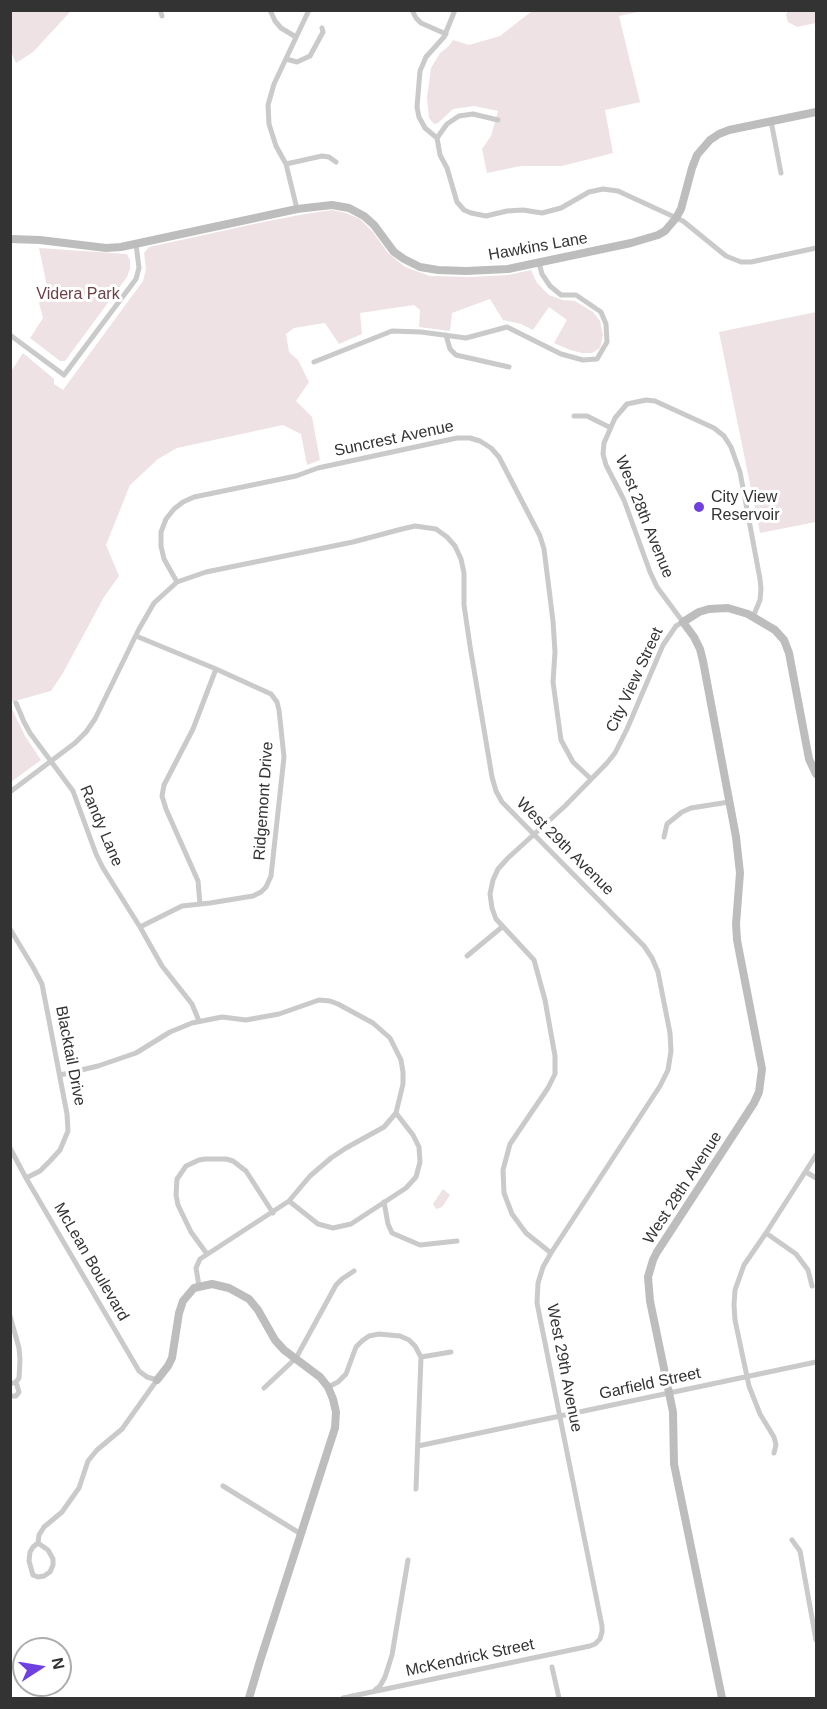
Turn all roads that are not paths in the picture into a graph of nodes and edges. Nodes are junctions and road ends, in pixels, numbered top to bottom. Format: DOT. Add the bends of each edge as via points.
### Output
graph roads {
  1 [pos="270,10"];
  2 [pos="309,10"];
  3 [pos="411,10"];
  4 [pos="455,10"];
  5 [pos="322,28"];
  6 [pos="446,34"];
  7 [pos="296,38"];
  8 [pos="286,59"];
  9 [pos="816,112"];
  10 [pos="498,120"];
  11 [pos="771,122"];
  12 [pos="437,138"];
  13 [pos="336,162"];
  14 [pos="286,164"];
  15 [pos="782,173"];
  16 [pos="297,209"];
  17 [pos="676,218"];
  18 [pos="10,239"];
  19 [pos="136,244"];
  20 [pos="816,248"];
  21 [pos="539,263"];
  22 [pos="10,335"];
  23 [pos="446,335"];
  24 [pos="314,362"];
  25 [pos="509,367"];
  26 [pos="574,416"];
  27 [pos="609,427"];
  28 [pos="177,582"];
  29 [pos="753,617"];
  30 [pos="683,622"];
  31 [pos="136,636"];
  32 [pos="216,669"];
  33 [pos="16,703"];
  34 [pos="51,761"];
  35 [pos="816,774"];
  36 [pos="591,779"];
  37 [pos="10,792"];
  38 [pos="729,802"];
  39 [pos="535,835"];
  40 [pos="664,837"];
  41 [pos="200,904"];
  42 [pos="140,927"];
  43 [pos="502,927"];
  44 [pos="10,929"];
  45 [pos="467,956"];
  46 [pos="199,1021"];
  47 [pos="60,1075"];
  48 [pos="396,1113"];
  49 [pos="10,1148"];
  50 [pos="816,1155"];
  51 [pos="806,1172"];
  52 [pos="26,1178"];
  53 [pos="816,1178"];
  54 [pos="289,1201"];
  55 [pos="384,1202"];
  56 [pos="273,1213"];
  57 [pos="766,1233"];
  58 [pos="457,1241"];
  59 [pos="551,1253"];
  60 [pos="207,1254"];
  61 [pos="354,1271"];
  62 [pos="199,1286"];
  63 [pos="812,1286"];
  64 [pos="10,1316"];
  65 [pos="451,1352"];
  66 [pos="421,1357"];
  67 [pos="296,1358"];
  68 [pos="816,1362"];
  69 [pos="747,1378"];
  70 [pos="158,1380"];
  71 [pos="13,1383"];
  72 [pos="328,1387"];
  73 [pos="264,1388"];
  74 [pos="669,1393"];
  75 [pos="10,1396"];
  76 [pos="560,1417"];
  77 [pos="418,1446"];
  78 [pos="774,1453"];
  79 [pos="223,1486"];
  80 [pos="416,1489"];
  81 [pos="301,1534"];
  82 [pos="792,1540"];
  83 [pos="38,1543"];
  84 [pos="408,1560"];
  85 [pos="600,1638"];
  86 [pos="816,1640"];
  87 [pos="552,1667"];
  88 [pos="371,1692"];
  89 [pos="249,1698"];
  90 [pos="343,1698"];
  91 [pos="559,1698"];
  92 [pos="722,1698"];
  1 -- 7 [label="street" via="281,28"];
  2 -- 7 [label="street"];
  3 -- 6 [label="street" via="421,23"];
  4 -- 6 [label="street"];
  5 -- 8 [label="street" via="310,56 297,62"];
  6 -- 12 [label="street" via="420,70 419,117"];
  7 -- 8 [label="street"];
  8 -- 14 [label="street" via="268,105 269,124"];
  9 -- 11 [label="street"];
  10 -- 12 [label="street" via="472,114 459,116"];
  11 -- 15 [label="street"];
  11 -- 17 [label="street" via="719,134 702,148"];
  12 -- 17 [label="street" via="458,202 471,213 542,213 603,189 618,191"];
  13 -- 14 [label="street" via="322,156"];
  14 -- 16 [label="street"];
  16 -- 19 [label="street, Hawkins Lane"];
  16 -- 21 [label="street, Hawkins Lane" via="332,205 358,212 374,225 394,252 429,269 493,270"];
  17 -- 20 [label="street" via="726,256 741,262"];
  17 -- 21 [label="street, Hawkins Lane" via="665,231 650,238"];
  18 -- 19 [label="street, Hawkins Lane" via="106,248"];
  19 -- 22 [label="street" via="136,279 64,375"];
  21 -- 23 [label="street" via="550,286 561,295 576,295 601,312 607,342 597,359 561,354 507,327 466,338"];
  23 -- 24 [label="street" via="392,331"];
  23 -- 25 [label="street" via="456,355"];
  26 -- 27 [label="street" via="587,416"];
  27 -- 29 [label="street" via="627,404 646,400 714,428 724,436 740,472 760,579 760,600"];
  27 -- 30 [label="street, West 28th Avenue" via="603,454 606,465 624,500 657,587"];
  28 -- 31 [label="street, West 29th Avenue" via="154,603"];
  28 -- 36 [label="street, Suncrest Avenue" via="164,559 161,532 166,519 183,502 457,438 480,441 499,457 540,536 553,621 553,682 561,740 573,762"];
  28 -- 39 [label="street, West 29th Avenue" via="206,572 415,526 436,529 455,546 461,559 466,624 496,791"];
  29 -- 30 [label="street, City View Street" via="718,608 699,612"];
  29 -- 35 [label="street, City View Street" via="776,630 784,640 809,759"];
  30 -- 36 [label="street, City View Street" via="663,645 615,753"];
  30 -- 38 [label="street, West 28th Avenue" via="700,649"];
  31 -- 32 [label="street, Ridgemont Drive"];
  31 -- 34 [label="street, West 29th Avenue" via="91,726"];
  32 -- 41 [label="street" via="162,796 198,881"];
  32 -- 41 [label="street, Ridgemont Drive" via="272,694 279,710 284,757 269,883 253,896"];
  33 -- 34 [label="street, Randy Lane" via="27,729"];
  34 -- 37 [label="street, West 29th Avenue"];
  34 -- 42 [label="street, Randy Lane" via="73,791 99,861"];
  36 -- 39 [label="street, City View Street"];
  38 -- 40 [label="street" via="682,812 667,824"];
  38 -- 74 [label="street, West 28th Avenue" via="740,873 737,940 760,1056 761,1082 745,1117 650,1268 650,1301"];
  39 -- 43 [label="street, City View Street" via="508,858 493,879 492,908"];
  39 -- 59 [label="street, West 29th Avenue" via="652,958 658,972 671,1051 660,1086"];
  41 -- 42 [label="street, Ridgemont Drive" via="182,906"];
  42 -- 46 [label="street, Randy Lane" via="167,973 192,1004"];
  43 -- 45 [label="street"];
  43 -- 59 [label="street" via="534,960 555,1056 555,1074 548,1088 510,1144 503,1170 504,1193 512,1214 526,1233"];
  44 -- 47 [label="street, Blacktail Drive" via="42,984"];
  46 -- 47 [label="street" via="170,1032 136,1053"];
  46 -- 48 [label="street" via="222,1017 246,1020 319,1000 338,1004 381,1029 397,1050 403,1072"];
  47 -- 52 [label="street, Blacktail Drive" via="68,1131 60,1150 40,1171"];
  48 -- 54 [label="street" via="384,1127 331,1158"];
  48 -- 55 [label="street" via="419,1147 420,1162 416,1177"];
  49 -- 52 [label="street, McLean Boulevard"];
  50 -- 51 [label="street"];
  51 -- 53 [label="street"];
  51 -- 57 [label="street"];
  52 -- 70 [label="street, McLean Boulevard" via="139,1371"];
  54 -- 55 [label="street" via="318,1224 333,1228 351,1224"];
  54 -- 56 [label="street"];
  55 -- 58 [label="street" via="392,1233 401,1238 420,1245"];
  56 -- 60 [label="street"];
  56 -- 60 [label="street" via="246,1171 233,1161 205,1159 186,1166 177,1179 178,1205 190,1232"];
  57 -- 63 [label="street" via="801,1259"];
  57 -- 69 [label="street" via="744,1265 735,1290 735,1320"];
  59 -- 76 [label="street, West 29th Avenue" via="538,1283 537,1303"];
  60 -- 62 [label="street" via="196,1268"];
  61 -- 67 [label="street" via="336,1285"];
  62 -- 67 [label="street" via="220,1285 249,1299 280,1347"];
  62 -- 70 [label="street" via="183,1301 172,1358"];
  64 -- 71 [label="street" via="20,1348 19,1378"];
  65 -- 66 [label="street"];
  66 -- 72 [label="street" via="409,1340 389,1334 369,1336 356,1347 346,1374"];
  66 -- 77 [label="street"];
  67 -- 72 [label="street"];
  67 -- 73 [label="street"];
  68 -- 69 [label="street, Garfield Street"];
  69 -- 74 [label="street, Garfield Street"];
  69 -- 78 [label="street" via="760,1414 774,1437"];
  70 -- 83 [label="street" via="122,1429 88,1461 79,1488 62,1512 44,1527"];
  71 -- 75 [label="street" via="19,1392"];
  72 -- 81 [label="street" via="336,1412 335,1428"];
  74 -- 76 [label="street, Garfield Street"];
  74 -- 92 [label="street, West 28th Avenue" via="676,1477"];
  76 -- 77 [label="street, Garfield Street"];
  76 -- 85 [label="street, West 29th Avenue" via="602,1626"];
  77 -- 80 [label="street"];
  79 -- 81 [label="street"];
  81 -- 89 [label="street"];
  82 -- 86 [label="street" via="800,1551"];
  83 -- 83 [label="street" via="53,1559 50,1572 38,1577 33,1575 29,1562"];
  84 -- 88 [label="street" via="392,1655 382,1682"];
  85 -- 88 [label="street, McKendrick Street" via="590,1646"];
  87 -- 91 [label="street"];
  88 -- 90 [label="street, McKendrick Street"];
}
